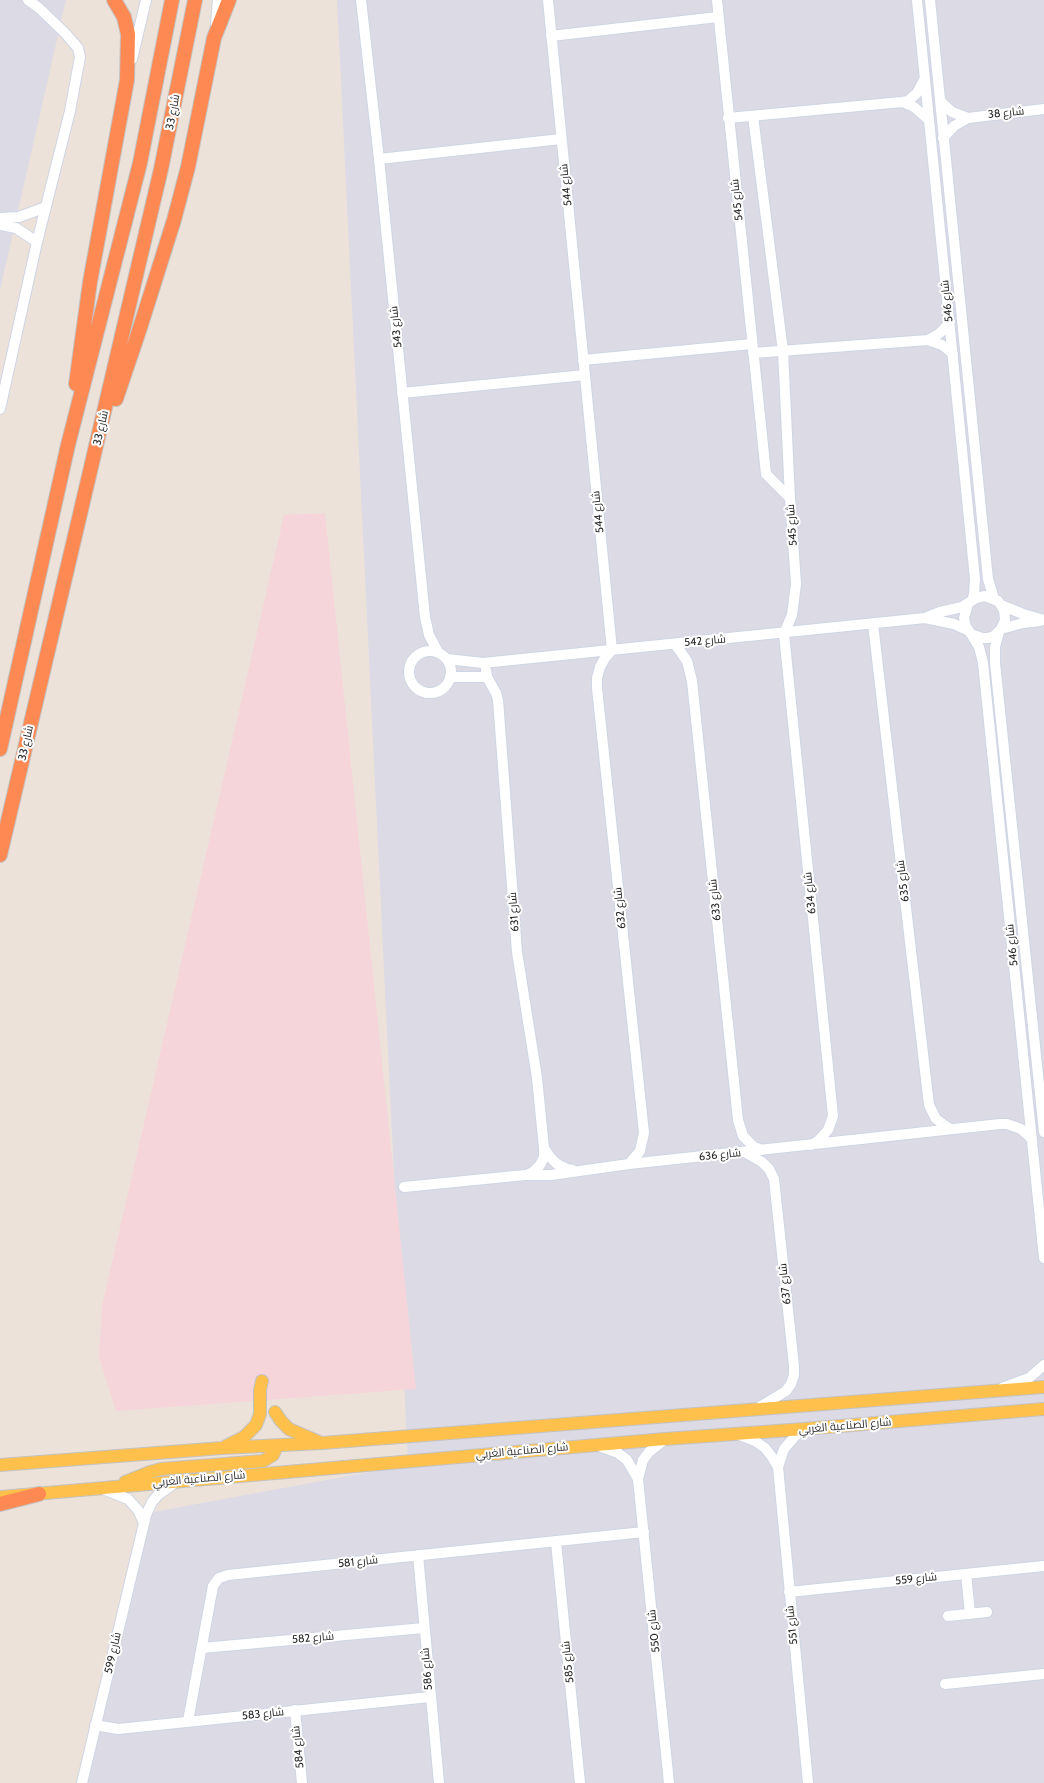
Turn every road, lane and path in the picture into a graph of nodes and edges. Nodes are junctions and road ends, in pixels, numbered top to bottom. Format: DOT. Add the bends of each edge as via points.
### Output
graph roads {
  1 [pos="28,0"];
  2 [pos="114,0"];
  3 [pos="146,0"];
  4 [pos="172,0"];
  5 [pos="194,0"];
  6 [pos="218,0"];
  7 [pos="229,0"];
  8 [pos="361,0"];
  9 [pos="548,0"];
  10 [pos="717,0"];
  11 [pos="917,0"];
  12 [pos="930,1"];
  13 [pos="718,17"];
  14 [pos="551,36"];
  15 [pos="214,38"];
  16 [pos="925,77"];
  17 [pos="127,80"];
  18 [pos="940,101"];
  19 [pos="902,102"];
  20 [pos="1044,109"];
  21 [pos="753,116"];
  22 [pos="728,118"];
  23 [pos="968,118"];
  24 [pos="929,120"];
  25 [pos="943,138"];
  26 [pos="561,139"];
  27 [pos="379,159"];
  28 [pos="46,207"];
  29 [pos="0,218"];
  30 [pos="0,224"];
  31 [pos="36,242"];
  32 [pos="950,322"];
  33 [pos="928,340"];
  34 [pos="753,349"];
  35 [pos="783,351"];
  36 [pos="953,354"];
  37 [pos="583,360"];
  38 [pos="585,374"];
  39 [pos="402,393"];
  40 [pos="0,409"];
  41 [pos="68,445"];
  42 [pos="95,454"];
  43 [pos="790,498"];
  44 [pos="970,602"];
  45 [pos="998,602"];
  46 [pos="925,618"];
  47 [pos="1044,620"];
  48 [pos="873,624"];
  49 [pos="1000,631"];
  50 [pos="970,632"];
  51 [pos="784,634"];
  52 [pos="674,644"];
  53 [pos="612,650"];
  54 [pos="438,652"];
  55 [pos="447,659"];
  56 [pos="486,662"];
  57 [pos="450,677"];
  58 [pos="486,677"];
  59 [pos="0,749"];
  60 [pos="0,855"];
  61 [pos="950,1129"];
  62 [pos="1044,1132"];
  63 [pos="1032,1139"];
  64 [pos="811,1145"];
  65 [pos="544,1148"];
  66 [pos="762,1150"];
  67 [pos="744,1152"];
  68 [pos="628,1164"];
  69 [pos="577,1170"];
  70 [pos="525,1175"];
  71 [pos="404,1187"];
  72 [pos="1044,1258"];
  73 [pos="1044,1365"];
  74 [pos="262,1381"];
  75 [pos="1044,1387"];
  76 [pos="992,1392"];
  77 [pos="1044,1409"];
  78 [pos="753,1410"];
  79 [pos="275,1412"];
  80 [pos="804,1430"];
  81 [pos="734,1434"];
  82 [pos="665,1439"];
  83 [pos="322,1443"];
  84 [pos="596,1445"];
  85 [pos="222,1448"];
  86 [pos="272,1450"];
  87 [pos="0,1465"];
  88 [pos="778,1467"];
  89 [pos="276,1472"];
  90 [pos="638,1479"];
  91 [pos="180,1480"];
  92 [pos="115,1486"];
  93 [pos="97,1488"];
  94 [pos="39,1494"];
  95 [pos="0,1497"];
  96 [pos="0,1504"];
  97 [pos="144,1523"];
  98 [pos="644,1532"];
  99 [pos="556,1542"];
  100 [pos="418,1555"];
  101 [pos="1044,1566"];
  102 [pos="966,1574"];
  103 [pos="789,1592"];
  104 [pos="987,1612"];
  105 [pos="970,1614"];
  106 [pos="948,1616"];
  107 [pos="424,1628"];
  108 [pos="202,1648"];
  109 [pos="1044,1674"];
  110 [pos="945,1684"];
  111 [pos="430,1697"];
  112 [pos="295,1710"];
  113 [pos="188,1721"];
  114 [pos="95,1725"];
  115 [pos="82,1783"];
  116 [pos="300,1783"];
  117 [pos="439,1783"];
  118 [pos="580,1783"];
  119 [pos="669,1783"];
  120 [pos="808,1783"];
  1 -- 28 [label="street" via="66,33 78,48 80,57 70,111"];
  2 -- 17 [label="highway" via="124,17 128,34"];
  3 -- 17 [label="street"];
  4 -- 41 [label="highway, شارع 33" via="140,163"];
  5 -- 42 [label="highway, شارع 33" via="161,169"];
  6 -- 15 [label="street"];
  7 -- 15 [label="highway"];
  8 -- 27 [label="street, شارع 543"];
  9 -- 14 [label="street, شارع 544"];
  10 -- 13 [label="street, شارع 545"];
  11 -- 16 [label="street, شارع 546"];
  12 -- 18 [label="street, شارع 546"];
  13 -- 14 [label="street"];
  13 -- 22 [label="street, شارع 545"];
  14 -- 26 [label="street, شارع 544"];
  15 -- 42 [label="highway" via="188,167 174,220 135,344"];
  16 -- 19 [label="street" via="917,94"];
  16 -- 24 [label="street, شارع 546"];
  17 -- 41 [label="highway" via="90,282"];
  18 -- 23 [label="street" via="952,112"];
  18 -- 25 [label="street, شارع 546"];
  19 -- 21 [label="street"];
  19 -- 24 [label="street" via="914,107"];
  20 -- 23 [label="street, شارع 38"];
  21 -- 22 [label="street"];
  21 -- 35 [label="street"];
  22 -- 34 [label="street, شارع 545"];
  23 -- 25 [label="street, شارع 38" via="954,126"];
  24 -- 32 [label="street, شارع 546"];
  25 -- 45 [label="street, شارع 546" via="988,579"];
  26 -- 27 [label="street"];
  26 -- 37 [label="street, شارع 544"];
  27 -- 39 [label="street, شارع 543"];
  28 -- 29 [label="street" via="19,217"];
  28 -- 31 [label="street"];
  30 -- 31 [label="street" via="16,228"];
  31 -- 40 [label="street"];
  32 -- 33 [label="street" via="940,333"];
  32 -- 36 [label="street, شارع 546"];
  33 -- 35 [label="street"];
  33 -- 36 [label="street" via="942,345"];
  34 -- 35 [label="street"];
  34 -- 37 [label="street"];
  34 -- 43 [label="street, شارع 545" via="766,474"];
  35 -- 43 [label="street"];
  36 -- 44 [label="street, شارع 546" via="975,579 974,594"];
  37 -- 38 [label="street, شارع 544"];
  38 -- 39 [label="street"];
  38 -- 53 [label="street, شارع 544"];
  39 -- 54 [label="street, شارع 543" via="425,617 429,635"];
  41 -- 59 [label="highway, شارع 33"];
  42 -- 60 [label="highway, شارع 33"];
  43 -- 51 [label="street, شارع 545" via="796,584 792,615"];
  44 -- 45 [label="street" via="985,596"];
  44 -- 46 [label="street, شارع 542" via="955,610"];
  44 -- 50 [label="street" via="964,618"];
  45 -- 47 [label="street" via="1023,614"];
  45 -- 49 [label="street" via="1005,615"];
  46 -- 48 [label="street, شارع 542"];
  46 -- 50 [label="street, شارع 542" via="954,624"];
  47 -- 49 [label="street" via="1023,623"];
  48 -- 51 [label="street, شارع 542"];
  48 -- 61 [label="street, شارع 635" via="929,1105 936,1120"];
  49 -- 50 [label="street" via="988,638"];
  49 -- 62 [label="street, شارع 546" via="995,647 995,663"];
  50 -- 63 [label="street, شارع 546" via="979,647 983,663"];
  51 -- 52 [label="street, شارع 542"];
  51 -- 64 [label="street, شارع 634" via="832,1108 828,1130"];
  52 -- 53 [label="street, شارع 542"];
  52 -- 66 [label="street, شارع 633" via="687,661 692,681 738,1124 748,1142"];
  53 -- 56 [label="street, شارع 542"];
  53 -- 68 [label="street, شارع 632" via="600,667 597,688 644,1133 640,1151"];
  54 -- 55 [label="street"];
  54 -- 57 [label="street" via="426,651 415,657 410,668 411,680 419,689 430,693 442,689"];
  55 -- 56 [label="street, شارع 542"];
  55 -- 57 [label="street"];
  56 -- 58 [label="street"];
  57 -- 58 [label="street"];
  58 -- 65 [label="street, شارع 631" via="498,700 517,952 537,1078"];
  61 -- 63 [label="street, شارع 636" via="1007,1124 1021,1129"];
  61 -- 64 [label="street, شارع 636"];
  63 -- 72 [label="street, شارع 546"];
  64 -- 66 [label="street, شارع 636"];
  65 -- 69 [label="street" via="557,1164"];
  65 -- 70 [label="street, شارع 631" via="544,1157 540,1165 534,1172"];
  66 -- 67 [label="street, شارع 636"];
  67 -- 68 [label="street, شارع 636"];
  67 -- 78 [label="street, شارع 637" via="762,1162 774,1179 794,1366 794,1375 786,1391"];
  68 -- 69 [label="street, شارع 636"];
  69 -- 70 [label="street, شارع 636" via="552,1175"];
  70 -- 71 [label="street, شارع 636"];
  73 -- 76 [label="street" via="1029,1378"];
  74 -- 85 [label="main road" via="260,1414 256,1425 244,1437"];
  75 -- 76 [label="main road, شارع الصناعية الغربي"];
  76 -- 78 [label="main road, شارع الصناعية الغربي"];
  77 -- 80 [label="main road, شارع الصناعية الغربي"];
  78 -- 83 [label="main road, شارع الصناعية الغربي"];
  79 -- 83 [label="main road" via="289,1429"];
  80 -- 81 [label="main road, شارع الصناعية الغربي"];
  80 -- 88 [label="street, شارع 551" via="796,1434 784,1449"];
  81 -- 82 [label="main road, شارع الصناعية الغربي"];
  81 -- 88 [label="street, شارع 551" via="755,1441 765,1448"];
  82 -- 84 [label="main road, شارع الصناعية الغربي"];
  82 -- 90 [label="street, شارع 550" via="643,1460"];
  83 -- 86 [label="main road, شارع الصناعية الغربي"];
  84 -- 89 [label="main road, شارع الصناعية الغربي"];
  84 -- 90 [label="street, شارع 550" via="618,1453 626,1460"];
  85 -- 86 [label="main road, شارع الصناعية الغربي"];
  85 -- 87 [label="main road, شارع الصناعية الغربي"];
  86 -- 89 [label="main road"];
  86 -- 92 [label="main road" via="263,1461 161,1469"];
  88 -- 103 [label="street, شارع 551"];
  89 -- 91 [label="main road, شارع الصناعية الغربي"];
  90 -- 98 [label="street, شارع 550"];
  91 -- 92 [label="main road, شارع الصناعية الغربي"];
  91 -- 97 [label="street, شارع 599" via="164,1490 152,1502"];
  92 -- 93 [label="main road, شارع الصناعية الغربي"];
  93 -- 94 [label="main road, شارع الصناعية الغربي"];
  93 -- 97 [label="street" via="128,1499 138,1510"];
  94 -- 95 [label="main road, شارع الصناعية الغربي"];
  94 -- 96 [label="highway"];
  97 -- 114 [label="street, شارع 599"];
  98 -- 99 [label="street, شارع 581"];
  98 -- 119 [label="street, شارع 550"];
  99 -- 100 [label="street, شارع 581"];
  99 -- 118 [label="street, شارع 585"];
  100 -- 107 [label="street, شارع 586"];
  100 -- 108 [label="street, شارع 581" via="219,1578 213,1586"];
  101 -- 102 [label="street, شارع 559"];
  102 -- 103 [label="street, شارع 559"];
  102 -- 105 [label="street"];
  103 -- 120 [label="street, شارع 551"];
  104 -- 105 [label="street"];
  105 -- 106 [label="street"];
  107 -- 108 [label="street, شارع 582"];
  107 -- 111 [label="street, شارع 586"];
  108 -- 113 [label="street, شارع 581"];
  109 -- 110 [label="street"];
  111 -- 112 [label="street, شارع 583"];
  111 -- 117 [label="street, شارع 586"];
  112 -- 113 [label="street, شارع 583"];
  112 -- 116 [label="street, شارع 584"];
  113 -- 114 [label="street, شارع 583" via="118,1728"];
  114 -- 115 [label="street, شارع 599"];
}
